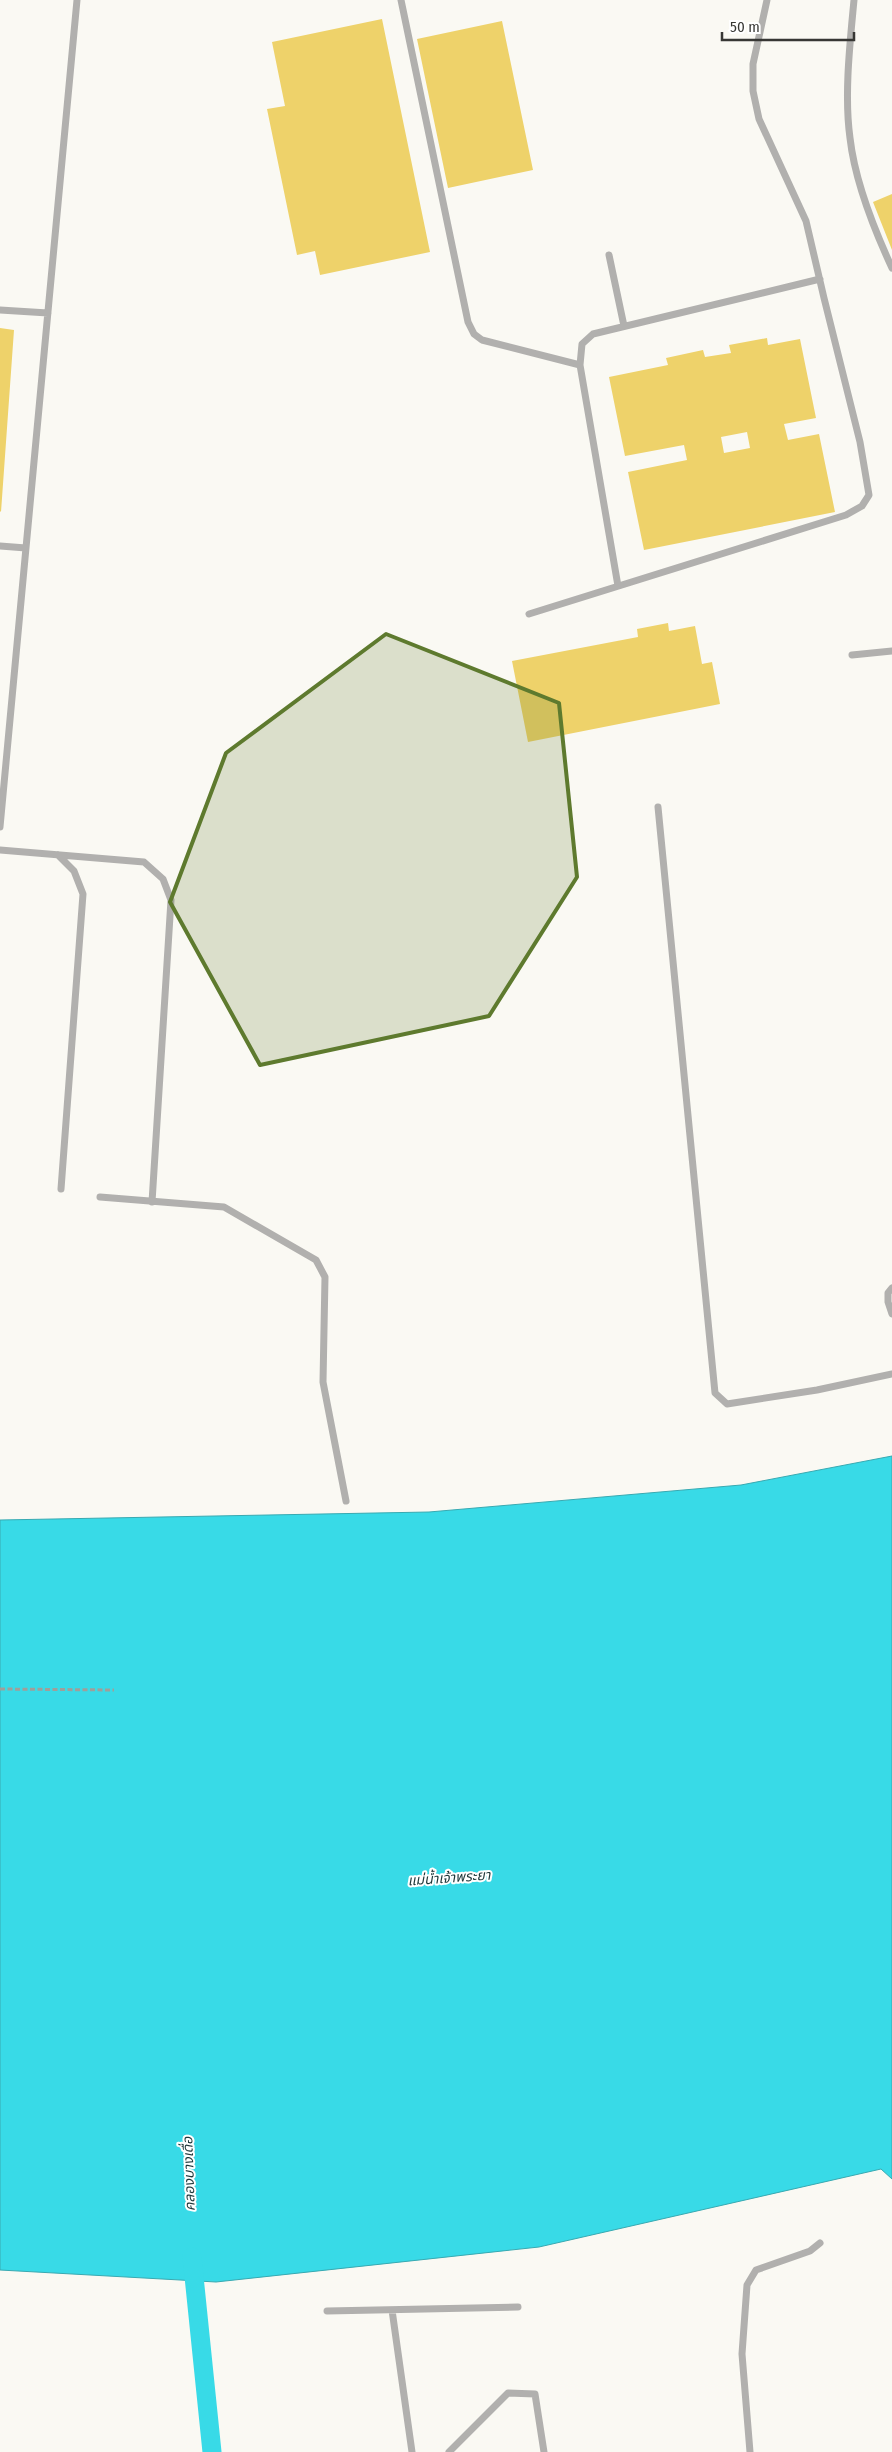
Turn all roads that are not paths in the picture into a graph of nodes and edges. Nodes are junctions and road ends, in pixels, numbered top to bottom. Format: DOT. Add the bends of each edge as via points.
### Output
graph roads {
  1 [pos="77,0"];
  2 [pos="401,0"];
  3 [pos="767,0"];
  4 [pos="854,0"];
  5 [pos="609,255"];
  6 [pos="892,268"];
  7 [pos="820,279"];
  8 [pos="0,310"];
  9 [pos="48,313"];
  10 [pos="624,326"];
  11 [pos="580,365"];
  12 [pos="0,546"];
  13 [pos="26,548"];
  14 [pos="618,586"];
  15 [pos="529,614"];
  16 [pos="892,651"];
  17 [pos="852,655"];
  18 [pos="3,769"];
  19 [pos="658,807"];
  20 [pos="0,827"];
  21 [pos="0,850"];
  22 [pos="58,855"];
  23 [pos="61,1189"];
  24 [pos="100,1197"];
  25 [pos="152,1202"];
  26 [pos="892,1288"];
  27 [pos="892,1314"];
  28 [pos="892,1374"];
  29 [pos="346,1501"];
  30 [pos="820,2243"];
  31 [pos="518,2307"];
  32 [pos="392,2310"];
  33 [pos="327,2311"];
  34 [pos="412,2452"];
  35 [pos="449,2452"];
  36 [pos="544,2452"];
  37 [pos="750,2452"];
  1 -- 9 [label="lane"];
  2 -- 11 [label="lane" via="468,322 474,334 482,340"];
  3 -- 7 [label="lane" via="753,64 753,91 759,119 806,221"];
  4 -- 6 [label="lane" via="849,52 850,136 856,172 880,244"];
  5 -- 10 [label="lane"];
  7 -- 10 [label="lane"];
  7 -- 14 [label="lane" via="860,442 869,495 862,506 846,515"];
  8 -- 9 [label="lane"];
  9 -- 13 [label="lane"];
  10 -- 11 [label="lane" via="593,334 582,344"];
  11 -- 14 [label="lane"];
  12 -- 13 [label="lane"];
  13 -- 18 [label="lane"];
  14 -- 15 [label="lane"];
  16 -- 17 [label="lane"];
  18 -- 20 [label="lane"];
  19 -- 28 [label="lane" via="715,1393 727,1404"];
  21 -- 22 [label="lane"];
  22 -- 23 [label="lane" via="74,871 83,894"];
  22 -- 25 [label="lane" via="144,862 163,880 172,900"];
  24 -- 25 [label="lane"];
  25 -- 29 [label="lane" via="224,1207 316,1260 324,1277 323,1382"];
  26 -- 27 [label="lane" via="888,1302"];
  30 -- 37 [label="lane" via="810,2252 756,2270 747,2285 742,2354"];
  31 -- 32 [label="lane"];
  32 -- 33 [label="lane"];
  32 -- 34 [label="lane"];
  35 -- 36 [label="lane" via="508,2393 535,2394"];
}
